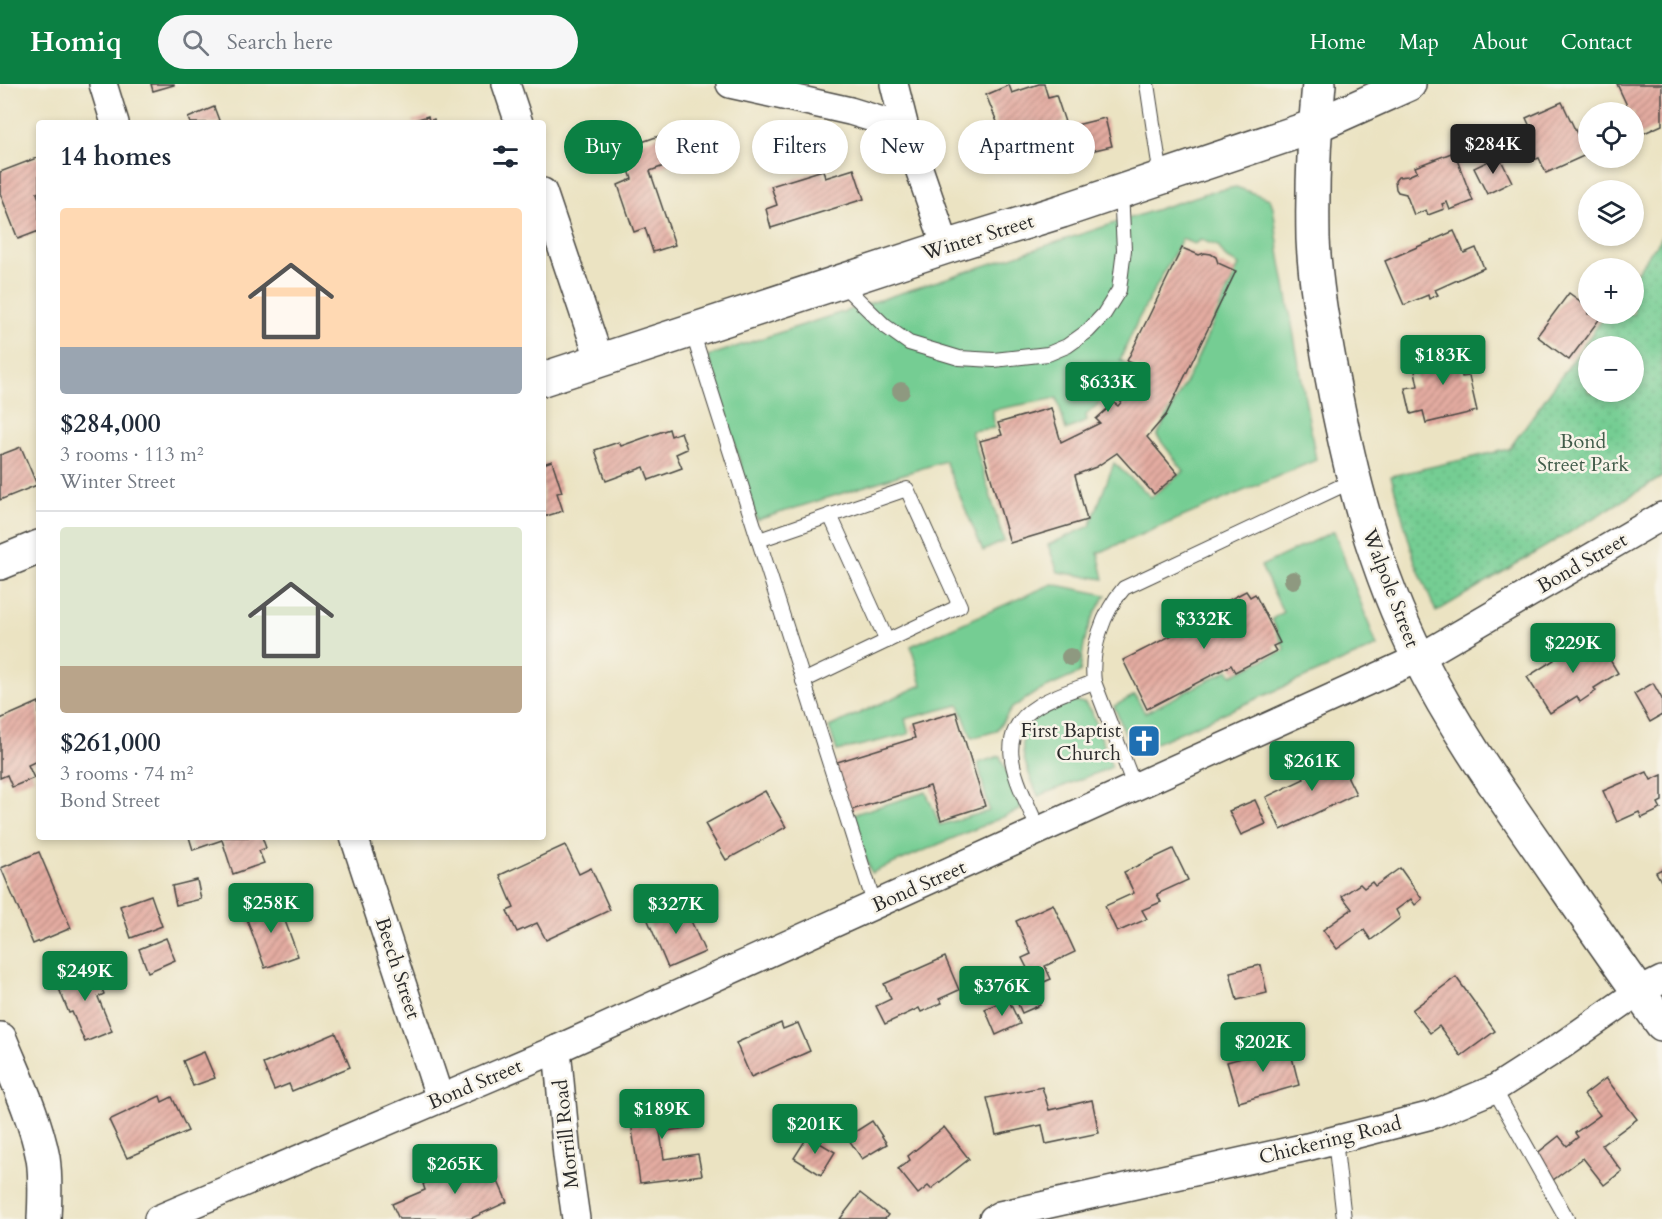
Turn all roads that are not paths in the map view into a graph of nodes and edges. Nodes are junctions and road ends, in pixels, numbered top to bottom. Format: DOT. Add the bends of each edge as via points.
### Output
graph roads {
  1 [pos="103,84"];
  2 [pos="506,84"];
  3 [pos="730,84"];
  4 [pos="894,84"];
  5 [pos="1147,84"];
  6 [pos="1319,84"];
  7 [pos="1409,84"];
  8 [pos="114,120"];
  9 [pos="518,120"];
  10 [pos="879,120"];
  11 [pos="903,120"];
  12 [pos="1316,126"];
  13 [pos="921,174"];
  14 [pos="1161,178"];
  15 [pos="1121,191"];
  16 [pos="546,201"];
  17 [pos="946,247"];
  18 [pos="840,282"];
  19 [pos="692,331"];
  20 [pos="600,361"];
  21 [pos="546,378"];
  22 [pos="1354,480"];
  23 [pos="830,515"];
  24 [pos="1662,516"];
  25 [pos="759,540"];
  26 [pos="36,548"];
  27 [pos="0,563"];
  28 [pos="887,641"];
  29 [pos="1419,658"];
  30 [pos="803,681"];
  31 [pos="1094,682"];
  32 [pos="1135,788"];
  33 [pos="1039,831"];
  34 [pos="355,840"];
  35 [pos="875,906"];
  36 [pos="1650,986"];
  37 [pos="1662,1024"];
  38 [pos="0,1039"];
  39 [pos="556,1049"];
  40 [pos="1494,1089"];
  41 [pos="440,1099"];
  42 [pos="1335,1140"];
  43 [pos="44,1219"];
  44 [pos="158,1219"];
  45 [pos="576,1219"];
  46 [pos="993,1219"];
  47 [pos="1344,1219"];
  48 [pos="1567,1219"];
  1 -- 8 [label="street"];
  2 -- 9 [label="street"];
  3 -- 10 [label="street"];
  4 -- 11 [label="street"];
  5 -- 14 [label="lane"];
  6 -- 12 [label="main road, Walpole Street"];
  7 -- 12 [label="main road, Winter Street"];
  12 -- 14 [label="main road, Winter Street"];
  12 -- 22 [label="main road, Walpole Street" via="1313,240 1318,298"];
  13 -- 17 [label="street"];
  14 -- 15 [label="main road, Winter Street"];
  15 -- 17 [label="main road, Winter Street"];
  15 -- 18 [label="lane" via="1124,250 1119,290 1088,331 1048,354 994,360 959,358 909,343 885,326"];
  16 -- 20 [label="street"];
  17 -- 18 [label="main road, Winter Street"];
  18 -- 19 [label="main road, Winter Street"];
  19 -- 20 [label="main road, Winter Street"];
  19 -- 25 [label="lane"];
  20 -- 21 [label="main road, Winter Street"];
  22 -- 29 [label="main road, Walpole Street" via="1378,562"];
  22 -- 31 [label="lane" via="1125,588 1114,601 1096,643"];
  23 -- 25 [label="lane"];
  23 -- 28 [label="lane"];
  23 -- 28 [label="lane" via="907,489 960,606"];
  24 -- 29 [label="street, Bond Street"];
  25 -- 30 [label="lane"];
  26 -- 27 [label="main road"];
  28 -- 30 [label="lane"];
  29 -- 32 [label="street, Bond Street"];
  29 -- 36 [label="main road, Walpole Street" via="1497,789"];
  30 -- 35 [label="lane"];
  31 -- 32 [label="lane"];
  31 -- 33 [label="lane" via="1040,704 1014,731 1009,750 1012,764"];
  32 -- 33 [label="street, Bond Street"];
  33 -- 35 [label="street, Bond Street"];
  34 -- 41 [label="street, Beech Street"];
  35 -- 39 [label="street, Bond Street"];
  36 -- 37 [label="main road, Walpole Street"];
  36 -- 40 [label="street, Chickering Road"];
  38 -- 43 [label="main road" via="43,1159"];
  39 -- 41 [label="street, Bond Street"];
  39 -- 45 [label="street, Morrill Road"];
  40 -- 42 [label="street, Chickering Road" via="1432,1115"];
  40 -- 48 [label="lane"];
  41 -- 44 [label="street, Bond Street"];
  42 -- 46 [label="street, Chickering Road"];
  42 -- 47 [label="lane"];
}
